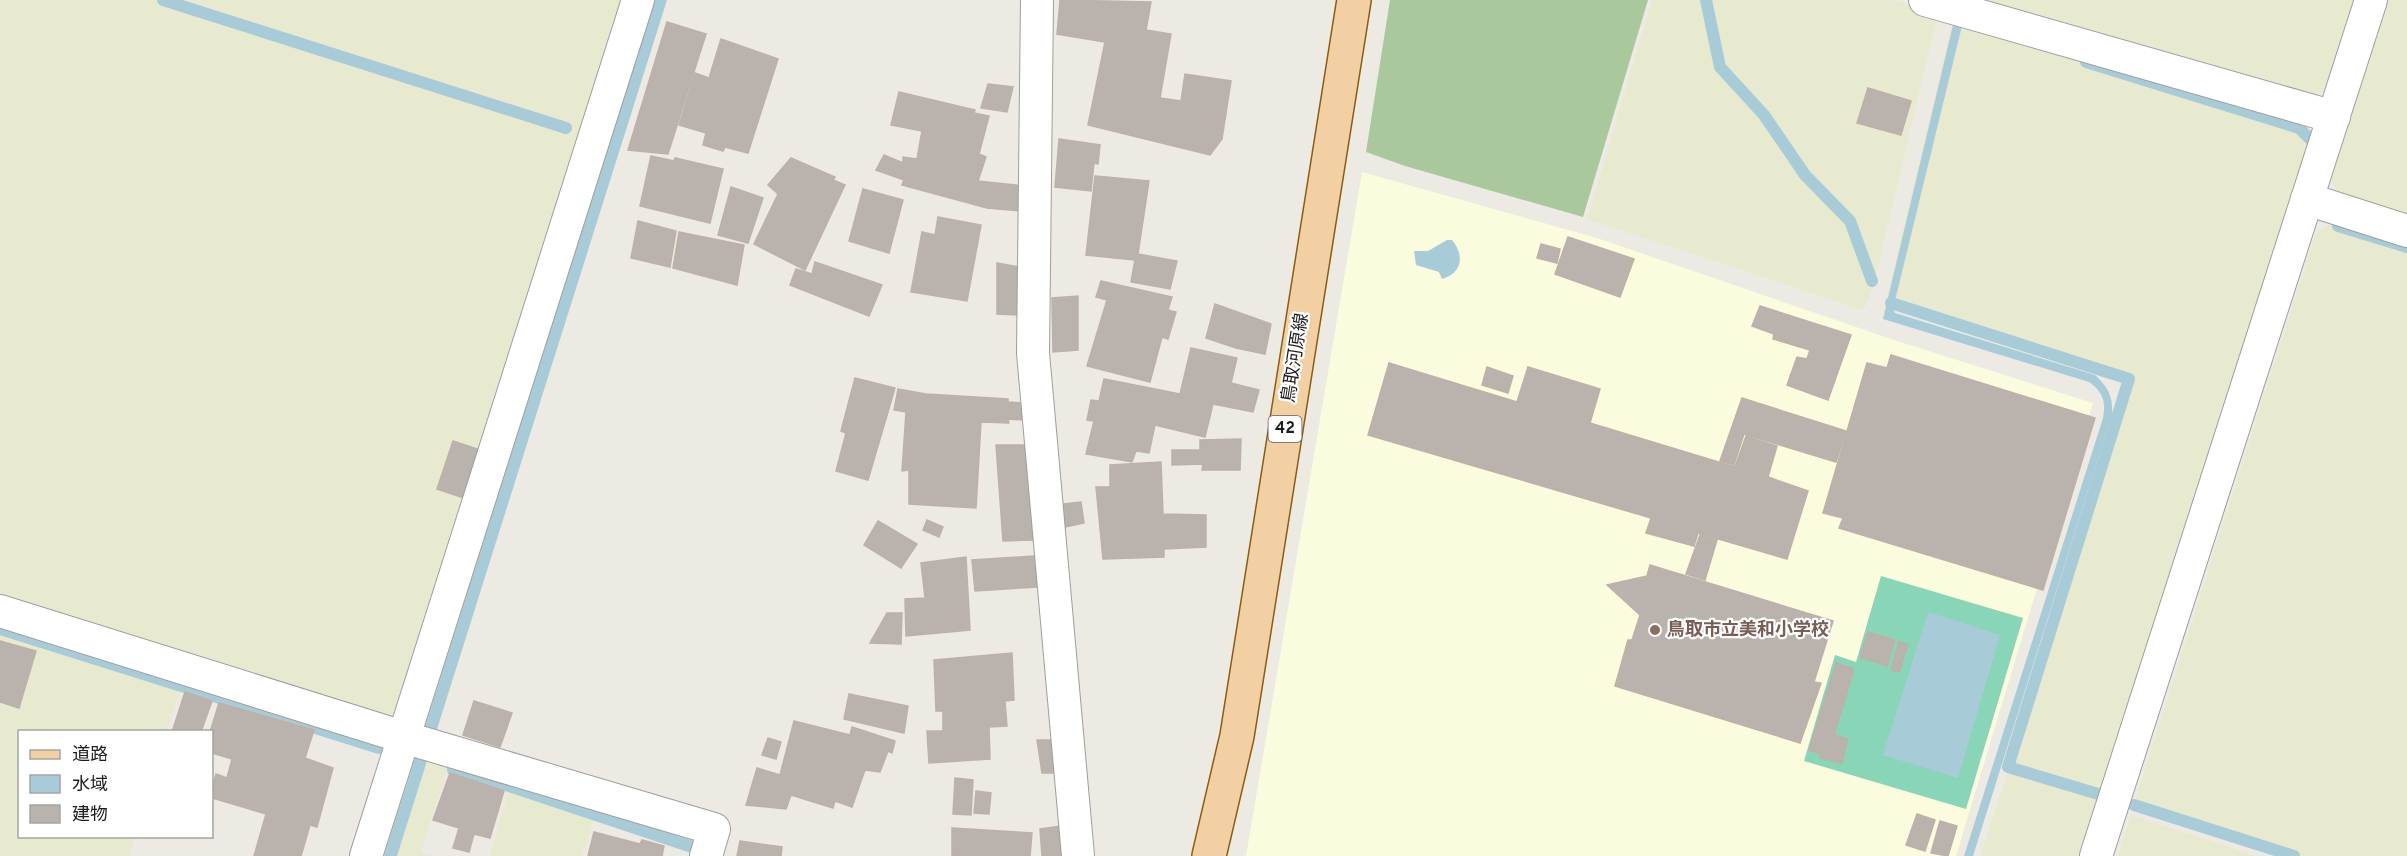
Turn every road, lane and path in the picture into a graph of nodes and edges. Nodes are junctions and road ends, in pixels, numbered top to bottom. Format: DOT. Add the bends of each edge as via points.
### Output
graph roads {
  1 [pos="638,0"];
  2 [pos="1037,0"];
  3 [pos="1354,0"];
  4 [pos="1925,0"];
  5 [pos="2371,0"];
  6 [pos="2334,117"];
  7 [pos="2307,200"];
  8 [pos="2407,231"];
  9 [pos="0,611"];
  10 [pos="403,737"];
  11 [pos="366,856"];
  12 [pos="706,856"];
  13 [pos="1078,856"];
  14 [pos="1209,856"];
  15 [pos="2096,856"];
  1 -- 10 [label="street"];
  2 -- 13 [label="street" via="1033,353"];
  3 -- 14 [label="main road, 鳥取河原線 / 42" via="1237,736"];
  4 -- 6 [label="street"];
  5 -- 6 [label="street"];
  6 -- 7 [label="street"];
  7 -- 8 [label="street"];
  7 -- 15 [label="street"];
  9 -- 10 [label="street"];
  10 -- 11 [label="street"];
  10 -- 12 [label="street" via="714,829"];
}
